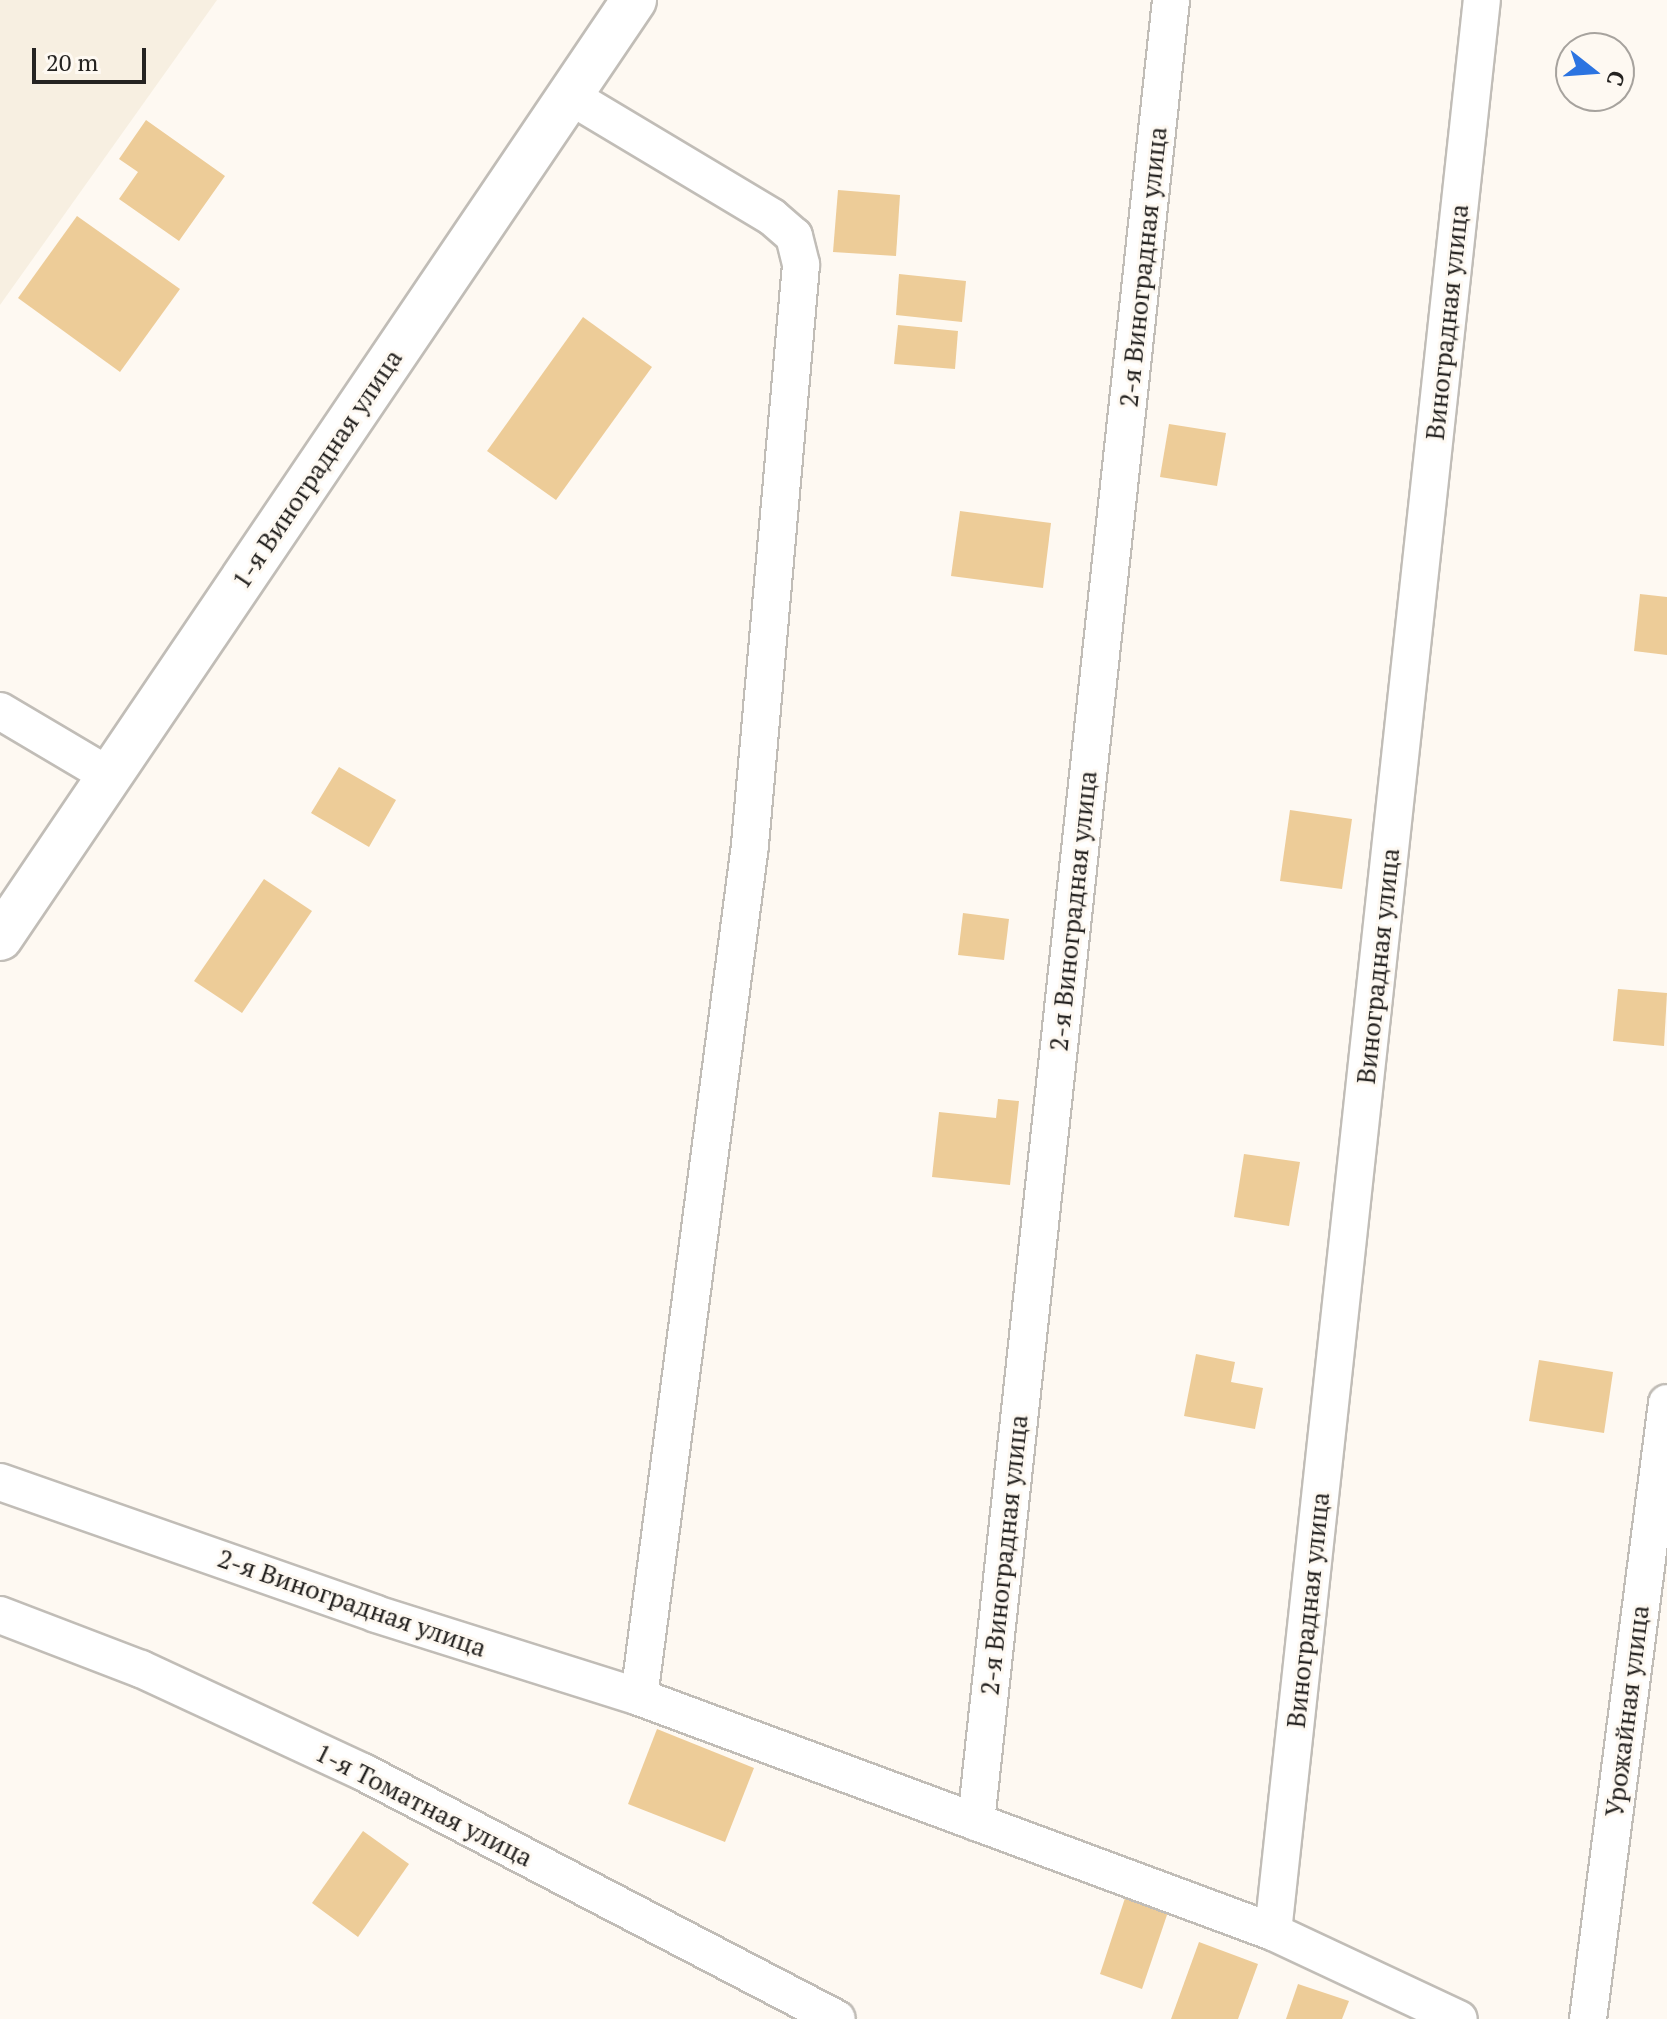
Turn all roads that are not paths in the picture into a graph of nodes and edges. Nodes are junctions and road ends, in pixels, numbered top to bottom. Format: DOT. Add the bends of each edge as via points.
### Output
graph roads {
  1 [pos="634,0"];
  2 [pos="1171,0"];
  3 [pos="1482,0"];
  4 [pos="570,96"];
  5 [pos="0,711"];
  6 [pos="110,776"];
  7 [pos="0,938"];
  8 [pos="1667,1403"];
  9 [pos="0,1482"];
  10 [pos="0,1615"];
  11 [pos="639,1697"];
  12 [pos="976,1822"];
  13 [pos="1273,1932"];
  14 [pos="837,2019"];
  15 [pos="1459,2019"];
  16 [pos="1588,2019"];
  1 -- 4 [label="main road, 1-я Виноградная улица"];
  2 -- 12 [label="street, 2-я Виноградная улица"];
  3 -- 13 [label="street, Виноградная улица"];
  4 -- 6 [label="main road, 1-я Виноградная улица"];
  4 -- 11 [label="street" via="772,217 794,236 801,265 750,845"];
  5 -- 6 [label="street"];
  6 -- 7 [label="main road, 1-я Виноградная улица"];
  8 -- 16 [label="street, Урожайная улица"];
  9 -- 11 [label="street, 2-я Виноградная улица" via="376,1614"];
  10 -- 14 [label="street, 1-я Томатная улица" via="141,1669 363,1772"];
  11 -- 12 [label="street, 2-я Виноградная улица"];
  12 -- 13 [label="street, 2-я Виноградная улица"];
  13 -- 15 [label="street, 2-я Виноградная улица"];
}
